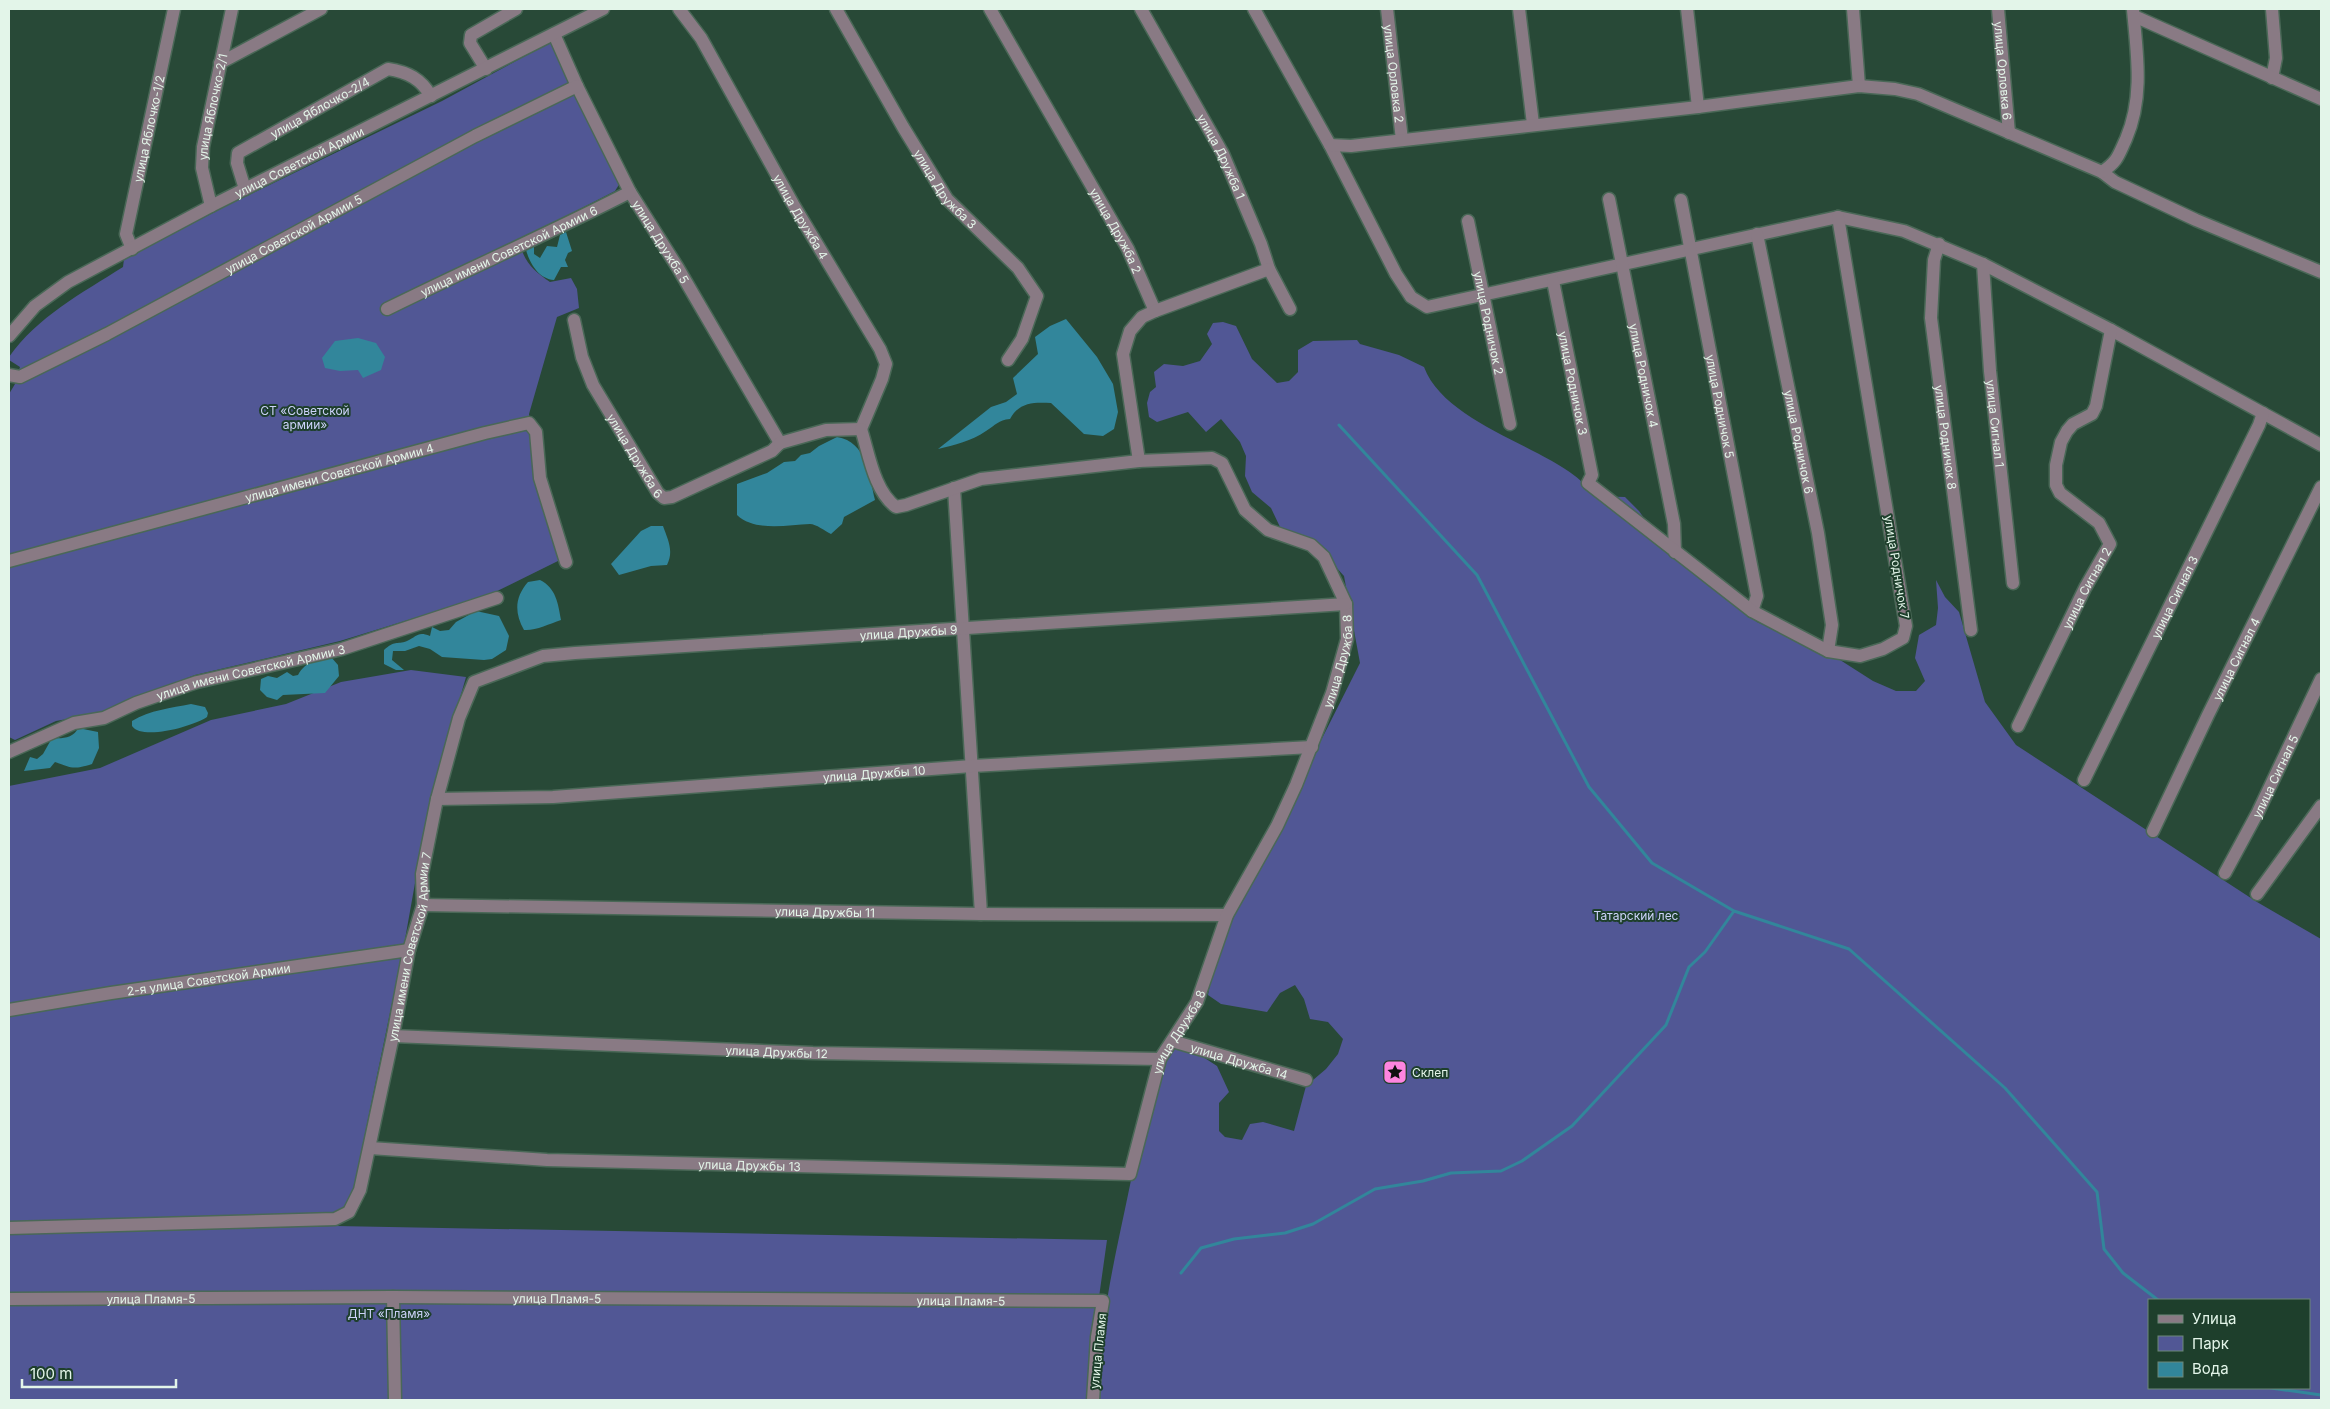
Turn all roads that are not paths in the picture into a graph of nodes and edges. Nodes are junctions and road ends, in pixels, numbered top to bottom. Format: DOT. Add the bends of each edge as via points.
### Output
graph roads {
  1 [pos="174,9"];
  2 [pos="232,9"];
  3 [pos="321,9"];
  4 [pos="516,9"];
  5 [pos="603,9"];
  6 [pos="679,9"];
  7 [pos="836,9"];
  8 [pos="990,9"];
  9 [pos="1141,9"];
  10 [pos="1254,9"];
  11 [pos="1387,9"];
  12 [pos="1519,9"];
  13 [pos="1686,9"];
  14 [pos="1853,9"];
  15 [pos="1998,9"];
  16 [pos="2272,9"];
  17 [pos="2133,12"];
  18 [pos="554,34"];
  19 [pos="220,63"];
  20 [pos="486,69"];
  21 [pos="2272,78"];
  22 [pos="578,86"];
  23 [pos="1860,86"];
  24 [pos="431,96"];
  25 [pos="2321,99"];
  26 [pos="1698,107"];
  27 [pos="1533,124"];
  28 [pos="2009,133"];
  29 [pos="1402,140"];
  30 [pos="1330,145"];
  31 [pos="2102,172"];
  32 [pos="245,189"];
  33 [pos="630,192"];
  34 [pos="1609,199"];
  35 [pos="1681,200"];
  36 [pos="211,206"];
  37 [pos="1838,218"];
  38 [pos="1468,221"];
  39 [pos="1757,234"];
  40 [pos="1939,244"];
  41 [pos="132,249"];
  42 [pos="1689,250"];
  43 [pos="1983,264"];
  44 [pos="1621,265"];
  45 [pos="1269,269"];
  46 [pos="2321,272"];
  47 [pos="1553,281"];
  48 [pos="1483,295"];
  49 [pos="388,309"];
  50 [pos="1290,309"];
  51 [pos="1155,311"];
  52 [pos="574,320"];
  53 [pos="2111,330"];
  54 [pos="9,336"];
  55 [pos="1008,360"];
  56 [pos="9,375"];
  57 [pos="2263,413"];
  58 [pos="1510,424"];
  59 [pos="861,429"];
  60 [pos="780,443"];
  61 [pos="2321,445"];
  62 [pos="1139,461"];
  63 [pos="1588,483"];
  64 [pos="954,488"];
  65 [pos="2321,488"];
  66 [pos="1675,552"];
  67 [pos="9,561"];
  68 [pos="566,562"];
  69 [pos="2013,583"];
  70 [pos="497,598"];
  71 [pos="1346,604"];
  72 [pos="1752,611"];
  73 [pos="963,628"];
  74 [pos="1971,630"];
  75 [pos="1828,651"];
  76 [pos="2321,679"];
  77 [pos="474,682"];
  78 [pos="2018,726"];
  79 [pos="1312,747"];
  80 [pos="9,752"];
  81 [pos="972,766"];
  82 [pos="2084,780"];
  83 [pos="437,799"];
  84 [pos="2321,806"];
  85 [pos="2153,832"];
  86 [pos="2224,873"];
  87 [pos="2257,894"];
  88 [pos="423,905"];
  89 [pos="980,914"];
  90 [pos="1227,915"];
  91 [pos="409,950"];
  92 [pos="9,1010"];
  93 [pos="393,1036"];
  94 [pos="1172,1041"];
  95 [pos="1160,1059"];
  96 [pos="1306,1080"];
  97 [pos="370,1148"];
  98 [pos="1130,1174"];
  99 [pos="9,1228"];
  100 [pos="393,1297"];
  101 [pos="9,1299"];
  102 [pos="1104,1301"];
  103 [pos="395,1400"];
  104 [pos="1093,1400"];
  1 -- 41 [label="street, улица Яблочко-1/2" via="126,234"];
  2 -- 19 [label="street, улица Яблочко-2/1"];
  3 -- 19 [label="street"];
  4 -- 20 [label="street" via="471,36 470,42"];
  5 -- 18 [label="street, улица Советской Армии"];
  6 -- 59 [label="street, улица Дружба 4" via="701,38 793,204 880,349 886,364"];
  7 -- 55 [label="street, улица Дружба 3" via="948,199 1018,268 1037,296 1022,339"];
  8 -- 51 [label="street, улица Дружба 2" via="1128,249"];
  9 -- 45 [label="street, улица Дружба 1" via="1223,154"];
  10 -- 30 [label="street"];
  11 -- 29 [label="street, улица Орловка 2"];
  12 -- 27 [label="street"];
  13 -- 26 [label="street"];
  14 -- 23 [label="street"];
  15 -- 28 [label="street, улица Орловка 6"];
  16 -- 21 [label="street" via="2276,58"];
  17 -- 21 [label="street"];
  17 -- 31 [label="street" via="2138,100 2133,122 2115,163"];
  18 -- 20 [label="street, улица Советской Армии"];
  18 -- 22 [label="street, улица Дружба 5"];
  19 -- 36 [label="street, улица Яблочко-2/1" via="203,146 202,168"];
  20 -- 24 [label="street, улица Советской Армии"];
  21 -- 25 [label="street"];
  22 -- 33 [label="street, улица Дружба 5"];
  22 -- 56 [label="street, улица Советской Армии 5" via="475,136 106,334 20,377"];
  23 -- 26 [label="street"];
  23 -- 28 [label="street" via="1894,88 1918,94"];
  24 -- 32 [label="street, улица Советской Армии"];
  24 -- 32 [label="street, улица Яблочко-2/4" via="423,82 399,70 388,69 238,153 237,163"];
  26 -- 27 [label="street"];
  27 -- 29 [label="street"];
  28 -- 31 [label="street"];
  29 -- 30 [label="street"];
  30 -- 48 [label="street" via="1411,297 1427,307"];
  31 -- 46 [label="street" via="2115,182 2178,212"];
  32 -- 36 [label="street, улица Советской Армии"];
  33 -- 49 [label="street, улица имени Советской Армии 6"];
  33 -- 60 [label="street, улица Дружба 5"];
  34 -- 44 [label="street, улица Родничок 4"];
  35 -- 42 [label="street, улица Родничок 5"];
  36 -- 41 [label="street, улица Советской Армии"];
  37 -- 39 [label="street"];
  37 -- 40 [label="street" via="1904,231"];
  37 -- 75 [label="street, улица Родничок 7" via="1906,626 1903,638 1883,649 1860,656"];
  38 -- 48 [label="street, улица Родничок 2"];
  39 -- 42 [label="street"];
  39 -- 75 [label="street, улица Родничок 6" via="1818,533 1832,625"];
  40 -- 43 [label="street"];
  40 -- 74 [label="street, улица Родничок 8" via="1934,260 1931,318"];
  41 -- 54 [label="street, улица Советской Армии" via="68,282 35,306"];
  42 -- 44 [label="street"];
  42 -- 72 [label="street, улица Родничок 5" via="1757,596"];
  43 -- 53 [label="street"];
  43 -- 69 [label="street, улица Сигнал 1" via="1990,372"];
  44 -- 47 [label="street"];
  44 -- 66 [label="street, улица Родничок 4" via="1674,524"];
  45 -- 50 [label="street, улица Дружба 1"];
  45 -- 51 [label="street"];
  47 -- 48 [label="street"];
  47 -- 63 [label="street, улица Родничок 3" via="1592,475"];
  48 -- 58 [label="street, улица Родничок 2"];
  51 -- 62 [label="street" via="1142,317 1130,331 1123,354"];
  52 -- 60 [label="street, улица Дружба 6" via="582,357 593,386 664,498 772,451"];
  53 -- 57 [label="street"];
  53 -- 78 [label="street, улица Сигнал 2" via="2096,406 2092,414 2067,431 2056,465 2056,485 2060,492 2099,523 2110,544"];
  57 -- 61 [label="street"];
  57 -- 82 [label="street, улица Сигнал 3"];
  59 -- 60 [label="street" via="826,430"];
  59 -- 64 [label="street, улица Дружба 8" via="882,492 896,507"];
  62 -- 64 [label="street, улица Дружба 8" via="981,479"];
  62 -- 71 [label="street, улица Дружба 8" via="1212,458 1222,463 1245,510 1268,530 1311,545 1324,557"];
  63 -- 66 [label="street, улица Родничок 7"];
  64 -- 73 [label="street"];
  65 -- 85 [label="street, улица Сигнал 4"];
  66 -- 72 [label="street, улица Родничок 7"];
  67 -- 68 [label="street, улица имени Советской Армии 4" via="529,423 536,432 540,478"];
  70 -- 80 [label="street, улица имени Советской Армии 3" via="342,649 198,682 136,703 104,718 74,723"];
  71 -- 73 [label="street, улица Дружбы 9"];
  71 -- 79 [label="street, улица Дружба 8" via="1347,639"];
  72 -- 75 [label="street, улица Родничок 7"];
  73 -- 77 [label="street, улица Дружбы 9" via="543,656"];
  73 -- 81 [label="street"];
  76 -- 86 [label="street, улица Сигнал 5" via="2258,812"];
  77 -- 83 [label="street, улица имени Советской Армии 7" via="458,718"];
  79 -- 81 [label="street, улица Дружбы 10"];
  79 -- 90 [label="street, улица Дружба 8" via="1276,826"];
  81 -- 83 [label="street, улица Дружбы 10" via="553,797"];
  81 -- 89 [label="street"];
  83 -- 88 [label="street, улица имени Советской Армии 7" via="422,874"];
  84 -- 87 [label="street"];
  88 -- 89 [label="street, улица Дружбы 11"];
  88 -- 91 [label="street, улица имени Советской Армии 7"];
  89 -- 90 [label="street, улица Дружбы 11"];
  90 -- 94 [label="street, улица Дружба 8" via="1197,1002"];
  91 -- 92 [label="street, 2-я улица Советской Армии"];
  91 -- 93 [label="street, улица имени Советской Армии 7"];
  93 -- 95 [label="street, улица Дружбы 12" via="813,1053"];
  93 -- 97 [label="street, улица имени Советской Армии 7"];
  94 -- 95 [label="street, улица Дружба 8"];
  94 -- 96 [label="street, улица Дружба 14"];
  95 -- 98 [label="street, улица Дружба 8"];
  97 -- 98 [label="street, улица Дружбы 13" via="556,1160"];
  97 -- 99 [label="street, улица имени Советской Армии 7" via="360,1190 349,1212 335,1219"];
  100 -- 101 [label="street, улица Пламя-5"];
  100 -- 102 [label="street, улица Пламя-5"];
  100 -- 103 [label="street"];
  102 -- 104 [label="street, улица Пламя" via="1097,1338"];
}
